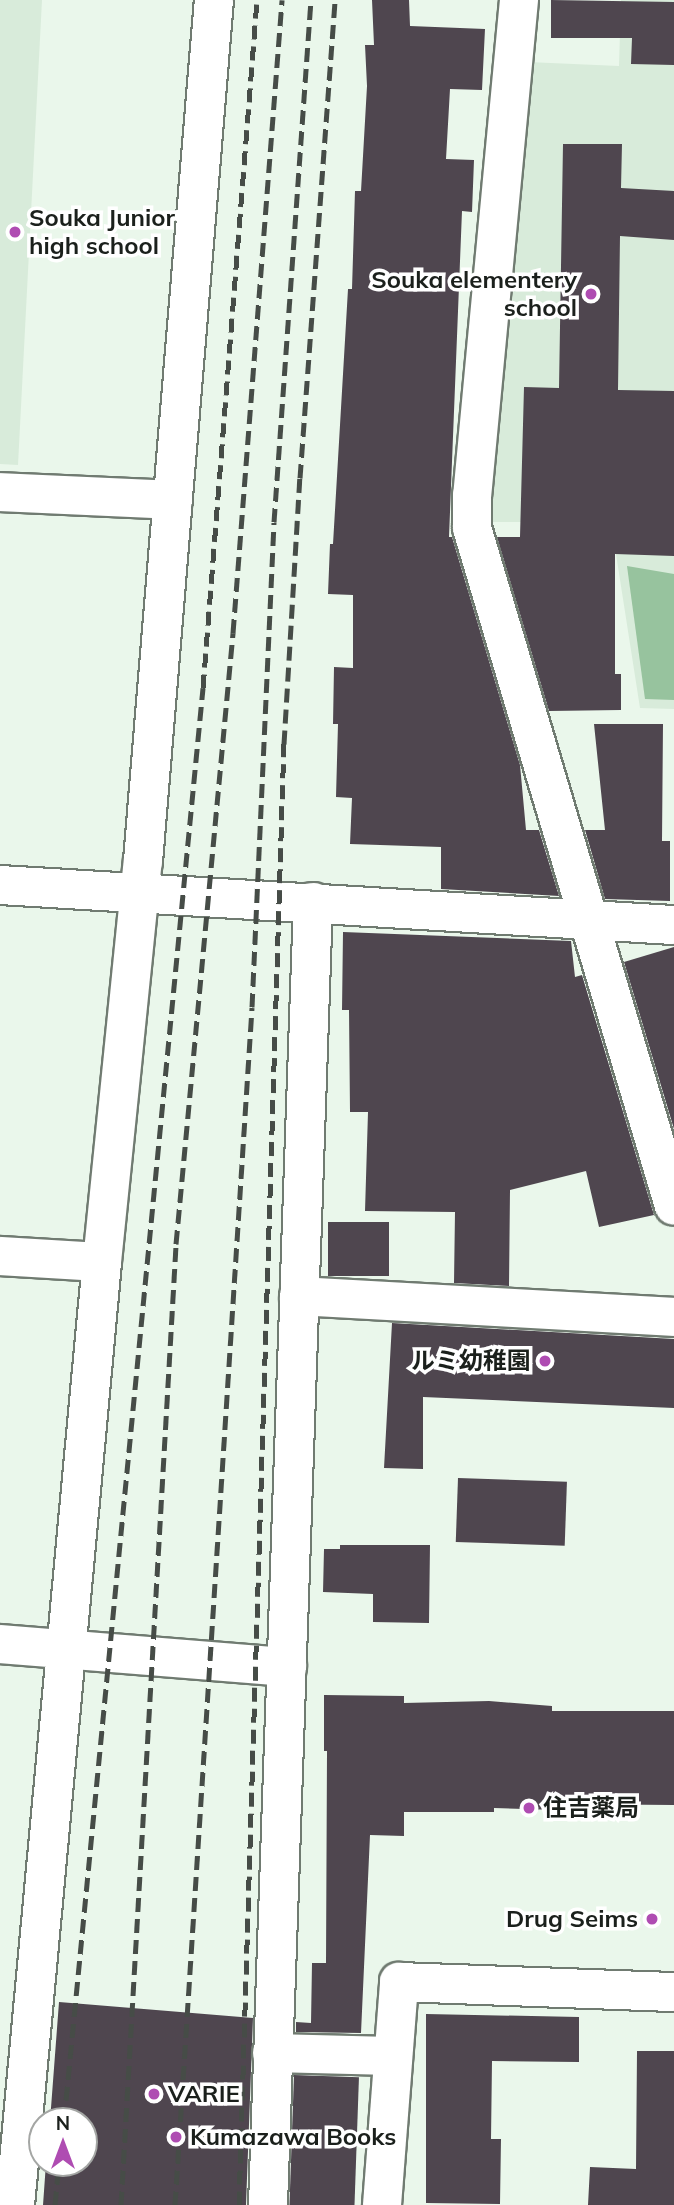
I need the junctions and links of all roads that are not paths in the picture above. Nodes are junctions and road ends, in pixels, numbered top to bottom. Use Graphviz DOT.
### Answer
graph roads {
  1 [pos="214,0"];
  2 [pos="519,0"];
  3 [pos="0,492"];
  4 [pos="173,500"];
  5 [pos="0,886"];
  6 [pos="140,893"];
  7 [pos="313,902"];
  8 [pos="590,920"];
  9 [pos="674,925"];
  10 [pos="674,1206"];
  11 [pos="0,1256"];
  12 [pos="102,1262"];
  13 [pos="299,1296"];
  14 [pos="674,1317"];
  15 [pos="0,1644"];
  16 [pos="67,1648"];
  17 [pos="287,1667"];
  18 [pos="674,1992"];
  19 [pos="15,2036"];
  20 [pos="272,2053"];
  21 [pos="392,2056"];
  22 [pos="15,2205"];
  23 [pos="268,2205"];
  24 [pos="382,2205"];
  1 -- 4 [label="street"];
  2 -- 8 [label="street"];
  3 -- 4 [label="street"];
  4 -- 6 [label="street"];
  5 -- 6 [label="street"];
  6 -- 7 [label="street"];
  6 -- 12 [label="street"];
  7 -- 8 [label="street"];
  7 -- 13 [label="street"];
  8 -- 9 [label="street"];
  8 -- 10 [label="street"];
  11 -- 12 [label="street"];
  12 -- 16 [label="street"];
  13 -- 14 [label="street"];
  13 -- 17 [label="street"];
  15 -- 16 [label="street"];
  16 -- 17 [label="street"];
  16 -- 19 [label="street"];
  17 -- 20 [label="street"];
  18 -- 21 [label="street"];
  19 -- 22 [label="street"];
  20 -- 21 [label="street"];
  20 -- 23 [label="street"];
  21 -- 24 [label="street"];
}
